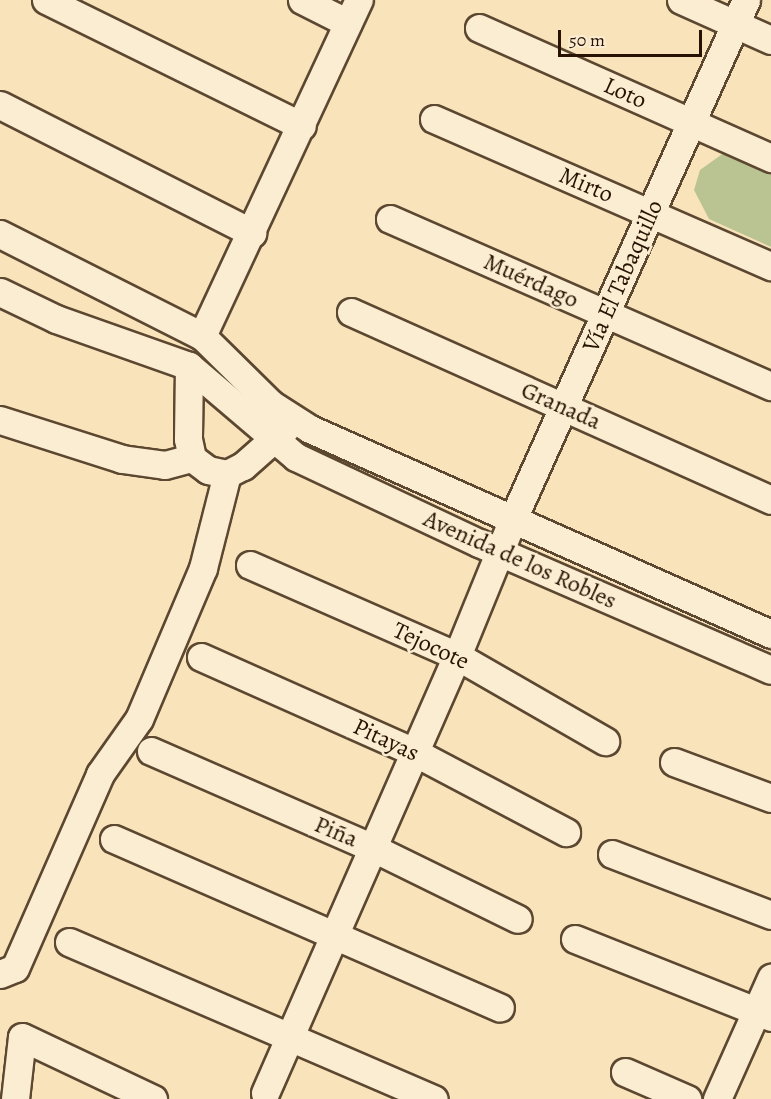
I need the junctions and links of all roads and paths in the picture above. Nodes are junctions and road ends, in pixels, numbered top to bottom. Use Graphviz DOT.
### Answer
graph roads {
  1 [pos="46,0"];
  2 [pos="302,0"];
  3 [pos="681,0"];
  4 [pos="354,12"];
  5 [pos="741,12"];
  6 [pos="479,28"];
  7 [pos="771,40"];
  8 [pos="0,105"];
  9 [pos="434,119"];
  10 [pos="692,123"];
  11 [pos="302,126"];
  12 [pos="771,158"];
  13 [pos="651,214"];
  14 [pos="390,219"];
  15 [pos="252,233"];
  16 [pos="0,234"];
  17 [pos="771,266"];
  18 [pos="0,292"];
  19 [pos="351,312"];
  20 [pos="604,313"];
  21 [pos="202,336"];
  22 [pos="189,366"];
  23 [pos="771,386"];
  24 [pos="565,408"];
  25 [pos="0,420"];
  26 [pos="293,420"];
  27 [pos="274,442"];
  28 [pos="192,458"];
  29 [pos="228,474"];
  30 [pos="771,500"];
  31 [pos="512,521"];
  32 [pos="500,552"];
  33 [pos="250,565"];
  34 [pos="771,634"];
  35 [pos="457,656"];
  36 [pos="201,657"];
  37 [pos="771,670"];
  38 [pos="605,741"];
  39 [pos="151,751"];
  40 [pos="414,752"];
  41 [pos="674,762"];
  42 [pos="771,798"];
  43 [pos="566,832"];
  44 [pos="114,839"];
  45 [pos="373,848"];
  46 [pos="612,854"];
  47 [pos="771,915"];
  48 [pos="518,918"];
  49 [pos="332,936"];
  50 [pos="575,939"];
  51 [pos="69,942"];
  52 [pos="0,974"];
  53 [pos="771,978"];
  54 [pos="500,1008"];
  55 [pos="764,1014"];
  56 [pos="290,1036"];
  57 [pos="625,1072"];
  58 [pos="265,1093"];
  59 [pos="15,1099"];
  60 [pos="153,1099"];
  61 [pos="434,1099"];
  62 [pos="687,1099"];
  63 [pos="717,1099"];
  1 -- 11 [label="street"];
  2 -- 4 [label="street"];
  3 -- 5 [label="street"];
  4 -- 11 [label="street"];
  5 -- 7 [label="street"];
  5 -- 10 [label="street, Vía El Tabaquillo"];
  6 -- 10 [label="street, Loto"];
  8 -- 15 [label="street"];
  9 -- 13 [label="street, Mirto"];
  10 -- 12 [label="street, Loto"];
  10 -- 13 [label="street, Vía El Tabaquillo"];
  11 -- 15 [label="street"];
  13 -- 17 [label="street, Mirto"];
  13 -- 20 [label="street, Vía El Tabaquillo"];
  14 -- 20 [label="street, Muérdago"];
  15 -- 21 [label="street"];
  16 -- 21 [label="street, Avenida de los Robles"];
  18 -- 22 [label="street"];
  19 -- 24 [label="street, Granada"];
  20 -- 23 [label="street, Muérdago"];
  20 -- 24 [label="street, Vía El Tabaquillo"];
  21 -- 26 [label="street, Avenida de los Robles"];
  22 -- 27 [label="street, Avenida de los Robles"];
  22 -- 28 [label="street"];
  24 -- 30 [label="street, Granada"];
  24 -- 31 [label="street, Vía El Tabaquillo"];
  25 -- 28 [label="street"];
  26 -- 27 [label="street"];
  26 -- 31 [label="street, Avenida de los Robles"];
  27 -- 29 [label="street"];
  27 -- 32 [label="street, Avenida de los Robles"];
  28 -- 29 [label="street"];
  29 -- 52 [label="street"];
  31 -- 32 [label="street, Vía El Tabaquillo"];
  31 -- 34 [label="street, Avenida de los Robles"];
  32 -- 35 [label="street, Vía El Tabaquillo"];
  32 -- 37 [label="street, Avenida de los Robles"];
  33 -- 35 [label="street, Tejocote"];
  35 -- 38 [label="street, Tejocote"];
  35 -- 40 [label="street, Vía El Tabaquillo"];
  36 -- 40 [label="street, Pitayas"];
  39 -- 45 [label="street, Piña"];
  40 -- 43 [label="street, Pitayas"];
  40 -- 45 [label="street, Vía El Tabaquillo"];
  41 -- 42 [label="street"];
  44 -- 49 [label="street"];
  45 -- 48 [label="street, Piña"];
  45 -- 49 [label="street, Vía El Tabaquillo"];
  46 -- 47 [label="street"];
  49 -- 54 [label="street"];
  49 -- 56 [label="street, Vía El Tabaquillo"];
  50 -- 55 [label="street"];
  51 -- 56 [label="street"];
  53 -- 55 [label="street"];
  55 -- 63 [label="street"];
  56 -- 58 [label="street, Vía El Tabaquillo"];
  56 -- 61 [label="street"];
  57 -- 62 [label="street"];
  59 -- 60 [label="street"];
}
